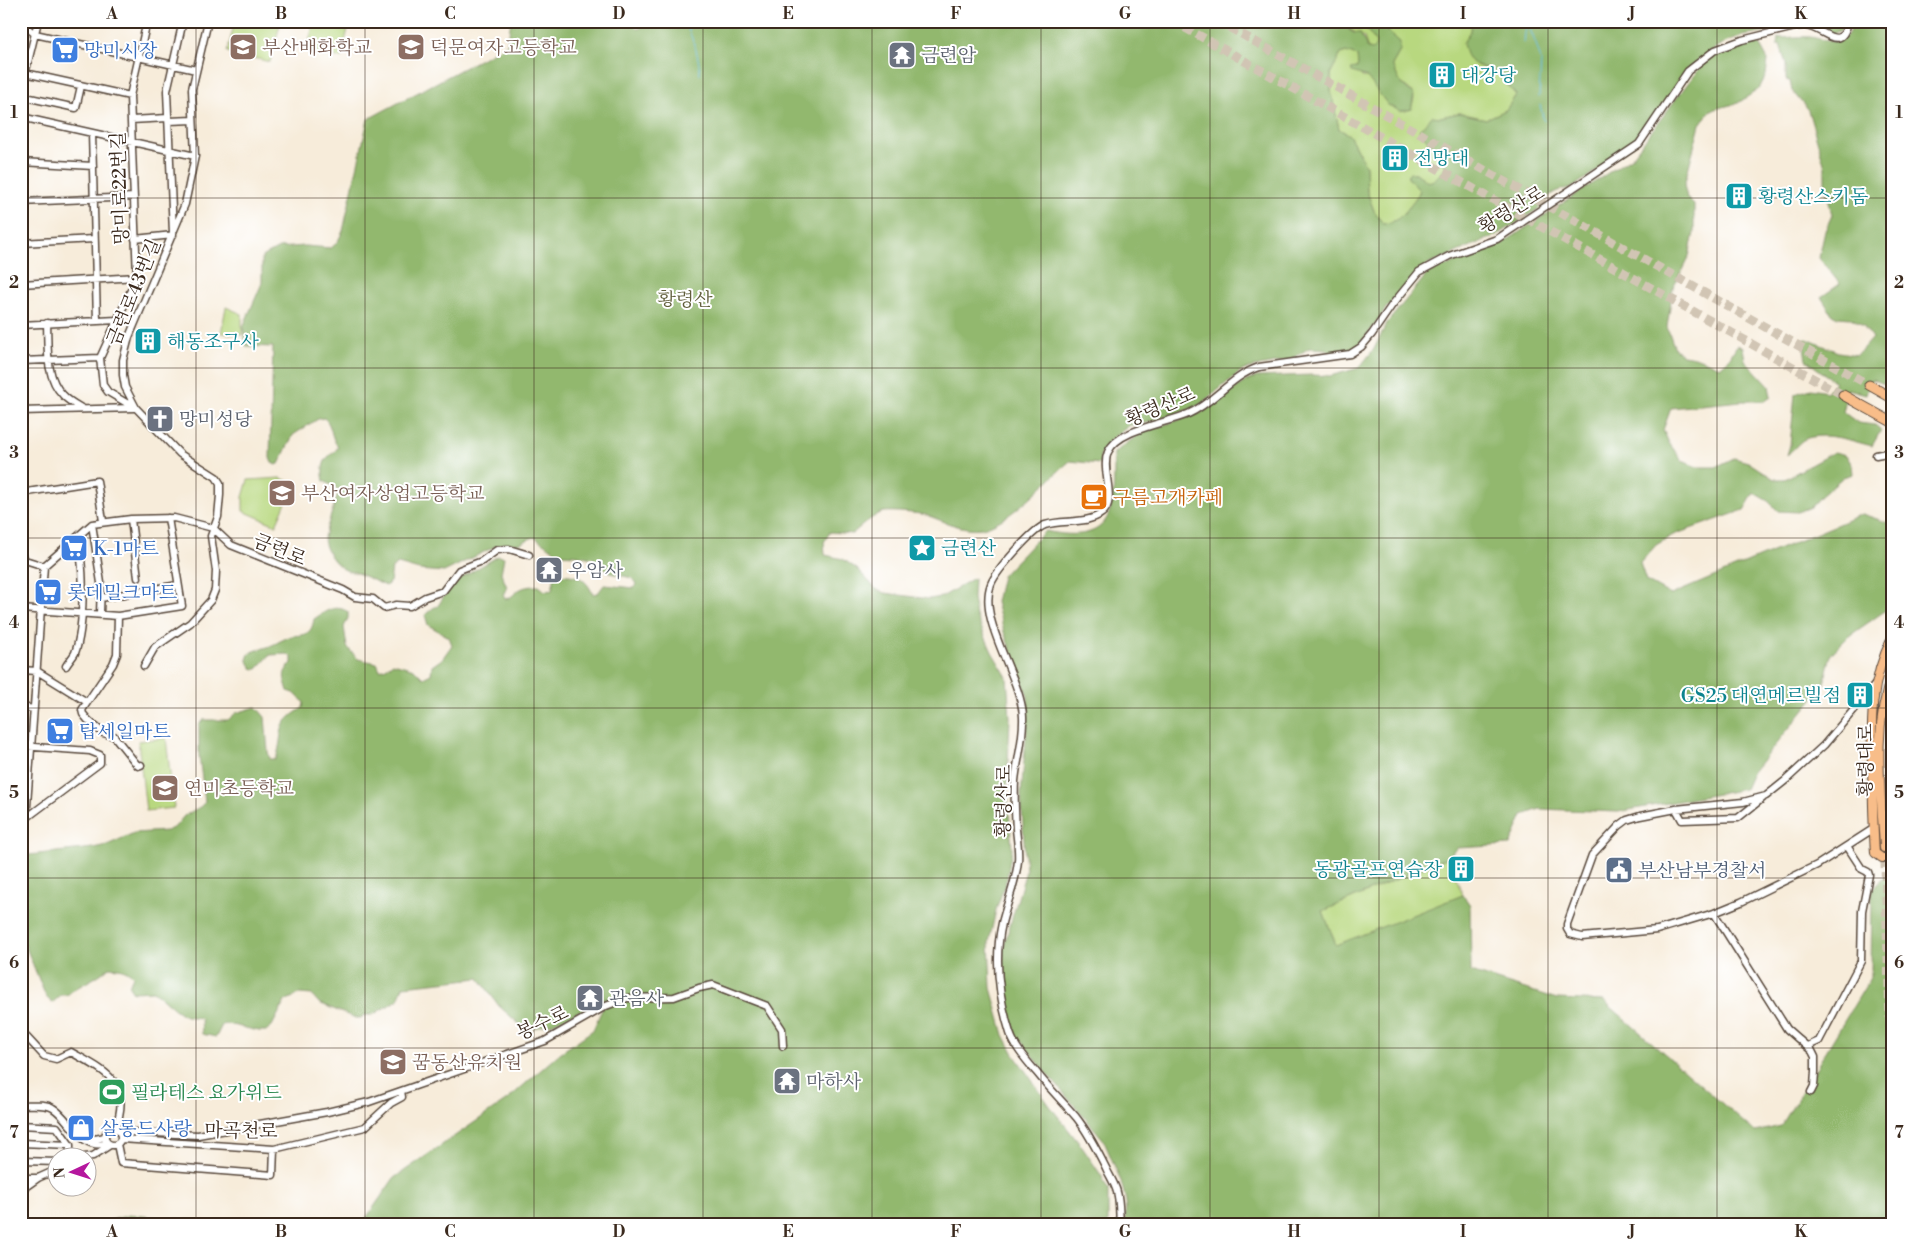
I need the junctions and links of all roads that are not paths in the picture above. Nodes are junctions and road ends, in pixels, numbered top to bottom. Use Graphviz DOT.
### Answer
graph roads {
  1 [pos="38,21"];
  2 [pos="147,21"];
  3 [pos="183,21"];
  4 [pos="208,21"];
  5 [pos="1848,21"];
  6 [pos="21,23"];
  7 [pos="35,34"];
  8 [pos="139,57"];
  9 [pos="173,65"];
  10 [pos="196,70"];
  11 [pos="25,73"];
  12 [pos="81,86"];
  13 [pos="21,91"];
  14 [pos="21,96"];
  15 [pos="130,96"];
  16 [pos="21,117"];
  17 [pos="131,120"];
  18 [pos="168,120"];
  19 [pos="192,120"];
  20 [pos="92,133"];
  21 [pos="132,142"];
  22 [pos="170,151"];
  23 [pos="195,156"];
  24 [pos="21,162"];
  25 [pos="92,166"];
  26 [pos="134,197"];
  27 [pos="93,199"];
  28 [pos="21,202"];
  29 [pos="173,236"];
  30 [pos="94,239"];
  31 [pos="135,239"];
  32 [pos="21,243"];
  33 [pos="137,277"];
  34 [pos="95,279"];
  35 [pos="21,284"];
  36 [pos="118,320"];
  37 [pos="97,321"];
  38 [pos="47,323"];
  39 [pos="21,325"];
  40 [pos="100,358"];
  41 [pos="48,360"];
  42 [pos="21,362"];
  43 [pos="1869,385"];
  44 [pos="1844,395"];
  45 [pos="1892,398"];
  46 [pos="136,408"];
  47 [pos="84,409"];
  48 [pos="21,410"];
  49 [pos="1892,422"];
  50 [pos="1892,452"];
  51 [pos="1876,455"];
  52 [pos="21,493"];
  53 [pos="168,518"];
  54 [pos="131,519"];
  55 [pos="103,521"];
  56 [pos="92,524"];
  57 [pos="213,528"];
  58 [pos="76,539"];
  59 [pos="21,555"];
  60 [pos="529,555"];
  61 [pos="44,566"];
  62 [pos="138,578"];
  63 [pos="178,585"];
  64 [pos="101,598"];
  65 [pos="21,609"];
  66 [pos="41,610"];
  67 [pos="80,613"];
  68 [pos="100,614"];
  69 [pos="118,616"];
  70 [pos="1892,638"];
  71 [pos="66,666"];
  72 [pos="144,666"];
  73 [pos="21,670"];
  74 [pos="37,671"];
  75 [pos="1892,674"];
  76 [pos="1875,685"];
  77 [pos="87,702"];
  78 [pos="21,707"];
  79 [pos="34,709"];
  80 [pos="1892,742"];
  81 [pos="21,746"];
  82 [pos="32,747"];
  83 [pos="141,764"];
  84 [pos="1892,792"];
  85 [pos="1766,796"];
  86 [pos="1676,809"];
  87 [pos="24,820"];
  88 [pos="1873,829"];
  89 [pos="1847,846"];
  90 [pos="1884,848"];
  91 [pos="1892,858"];
  92 [pos="1714,913"];
  93 [pos="21,1030"];
  94 [pos="783,1046"];
  95 [pos="1808,1046"];
  96 [pos="401,1091"];
  97 [pos="1811,1092"];
  98 [pos="21,1105"];
  99 [pos="64,1120"];
  100 [pos="21,1125"];
  101 [pos="57,1127"];
  102 [pos="116,1129"];
  103 [pos="120,1139"];
  104 [pos="107,1142"];
  105 [pos="21,1143"];
  106 [pos="70,1145"];
  107 [pos="274,1149"];
  108 [pos="98,1151"];
  109 [pos="21,1161"];
  110 [pos="48,1162"];
  111 [pos="48,1174"];
  112 [pos="21,1178"];
  113 [pos="38,1178"];
  114 [pos="21,1190"];
  115 [pos="1120,1224"];
  1 -- 7 [label="street"];
  2 -- 8 [label="street, 망미로22번길"];
  3 -- 9 [label="street"];
  4 -- 10 [label="street, 금련로43번길"];
  5 -- 115 [label="street, 황령산로"];
  6 -- 7 [label="street"];
  7 -- 8 [label="street"];
  7 -- 11 [label="street"];
  8 -- 9 [label="street"];
  8 -- 15 [label="street, 망미로22번길"];
  9 -- 10 [label="street"];
  9 -- 18 [label="street"];
  10 -- 19 [label="street, 금련로43번길"];
  11 -- 12 [label="street"];
  11 -- 13 [label="street"];
  12 -- 14 [label="street"];
  12 -- 15 [label="street"];
  15 -- 17 [label="street, 망미로22번길"];
  16 -- 20 [label="street"];
  17 -- 18 [label="street, 망미로22번길"];
  17 -- 21 [label="street, 망미로22번길"];
  18 -- 19 [label="street, 망미로22번길"];
  18 -- 22 [label="street"];
  19 -- 23 [label="street, 금련로43번길"];
  20 -- 21 [label="street"];
  20 -- 25 [label="street"];
  21 -- 22 [label="street"];
  21 -- 26 [label="street, 망미로22번길"];
  22 -- 23 [label="street"];
  22 -- 29 [label="street"];
  23 -- 29 [label="street, 금련로43번길"];
  24 -- 25 [label="street"];
  25 -- 27 [label="street"];
  26 -- 27 [label="street"];
  26 -- 31 [label="street, 망미로22번길"];
  27 -- 28 [label="street"];
  27 -- 30 [label="street"];
  29 -- 31 [label="street"];
  29 -- 46 [label="street, 금련로43번길"];
  30 -- 32 [label="street"];
  30 -- 34 [label="street"];
  31 -- 33 [label="street, 망미로22번길"];
  33 -- 34 [label="street"];
  33 -- 36 [label="street, 망미로22번길"];
  34 -- 35 [label="street"];
  34 -- 37 [label="street"];
  36 -- 37 [label="street"];
  36 -- 40 [label="street, 망미로22번길"];
  37 -- 38 [label="street"];
  38 -- 39 [label="street"];
  38 -- 41 [label="street"];
  40 -- 41 [label="street"];
  40 -- 46 [label="street"];
  41 -- 42 [label="street"];
  41 -- 47 [label="street"];
  43 -- 45 [label="highway"];
  44 -- 49 [label="highway"];
  46 -- 47 [label="street"];
  46 -- 57 [label="street, 금련로43번길"];
  47 -- 48 [label="street"];
  50 -- 51 [label="street"];
  52 -- 55 [label="street"];
  53 -- 54 [label="street, 금련로"];
  53 -- 57 [label="street, 금련로"];
  53 -- 63 [label="street"];
  54 -- 55 [label="street, 금련로"];
  54 -- 62 [label="street"];
  55 -- 56 [label="street, 금련로"];
  56 -- 58 [label="street, 금련로"];
  56 -- 64 [label="street"];
  57 -- 60 [label="street, 금련로"];
  57 -- 72 [label="street, 금련로43번길"];
  58 -- 61 [label="street, 금련로"];
  58 -- 67 [label="street"];
  59 -- 61 [label="street"];
  61 -- 66 [label="street"];
  63 -- 64 [label="street"];
  63 -- 69 [label="street"];
  64 -- 68 [label="street"];
  65 -- 66 [label="street"];
  66 -- 67 [label="street"];
  66 -- 74 [label="street"];
  67 -- 68 [label="street"];
  67 -- 71 [label="street"];
  68 -- 69 [label="street"];
  69 -- 77 [label="street"];
  70 -- 76 [label="main road"];
  73 -- 74 [label="street"];
  74 -- 77 [label="street"];
  74 -- 79 [label="street"];
  75 -- 90 [label="main road, 황령대로"];
  76 -- 85 [label="street"];
  76 -- 88 [label="main road"];
  77 -- 83 [label="street"];
  78 -- 79 [label="street"];
  79 -- 82 [label="street"];
  80 -- 84 [label="main road, 황령대로"];
  81 -- 82 [label="street"];
  82 -- 87 [label="street"];
  82 -- 87 [label="street"];
  85 -- 86 [label="street"];
  85 -- 86 [label="street"];
  86 -- 92 [label="street"];
  88 -- 89 [label="street"];
  88 -- 91 [label="main road"];
  89 -- 92 [label="street"];
  89 -- 95 [label="street"];
  92 -- 95 [label="street"];
  93 -- 102 [label="street"];
  94 -- 96 [label="street, 봉수로"];
  95 -- 97 [label="street"];
  96 -- 103 [label="street, 봉수로"];
  96 -- 107 [label="street, 마곡천로"];
  98 -- 99 [label="street, 마곡천로"];
  99 -- 101 [label="street"];
  99 -- 104 [label="street, 마곡천로"];
  100 -- 101 [label="street"];
  101 -- 106 [label="street"];
  102 -- 103 [label="street"];
  102 -- 104 [label="street"];
  103 -- 104 [label="street, 마곡천로"];
  103 -- 107 [label="street, 마곡천로"];
  103 -- 107 [label="street"];
  104 -- 108 [label="street"];
  105 -- 106 [label="street"];
  109 -- 110 [label="street"];
  111 -- 113 [label="street"];
  112 -- 113 [label="street"];
  113 -- 114 [label="street"];
}
